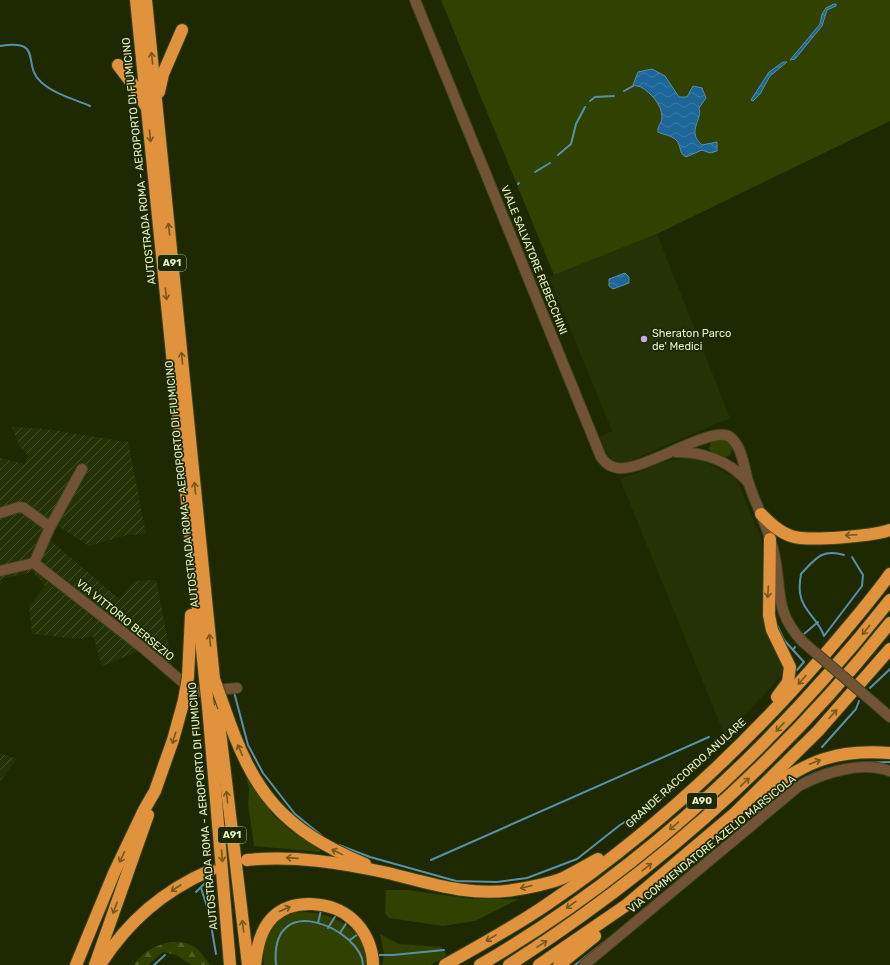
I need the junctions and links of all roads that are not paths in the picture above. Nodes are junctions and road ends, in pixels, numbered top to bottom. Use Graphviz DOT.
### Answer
graph roads {
  1 [pos="136,0"];
  2 [pos="146,0"];
  3 [pos="415,0"];
  4 [pos="182,30"];
  5 [pos="118,65"];
  6 [pos="153,114"];
  7 [pos="711,436"];
  8 [pos="737,446"];
  9 [pos="672,452"];
  10 [pos="708,457"];
  11 [pos="725,463"];
  12 [pos="82,469"];
  13 [pos="748,483"];
  14 [pos="0,513"];
  15 [pos="761,514"];
  16 [pos="50,527"];
  17 [pos="890,530"];
  18 [pos="190,532"];
  19 [pos="770,539"];
  20 [pos="34,563"];
  21 [pos="0,571"];
  22 [pos="890,574"];
  23 [pos="890,600"];
  24 [pos="890,623"];
  25 [pos="890,649"];
  26 [pos="210,679"];
  27 [pos="237,688"];
  28 [pos="216,706"];
  29 [pos="890,717"];
  30 [pos="890,753"];
  31 [pos="724,760"];
  32 [pos="890,771"];
  33 [pos="155,791"];
  34 [pos="735,813"];
  35 [pos="659,818"];
  36 [pos="246,860"];
  37 [pos="211,870"];
  38 [pos="386,873"];
  39 [pos="651,884"];
  40 [pos="76,965"];
  41 [pos="95,965"];
  42 [pos="100,965"];
  43 [pos="230,965"];
  44 [pos="248,965"];
  45 [pos="255,965"];
  46 [pos="373,965"];
  47 [pos="445,965"];
  48 [pos="480,965"];
  49 [pos="509,965"];
  50 [pos="539,965"];
  51 [pos="559,965"];
  52 [pos="584,965"];
  1 -- 6 [label="highway, AUTOSTRADA ROMA - AEROPORTO DI FIUMICINO / A91"];
  6 -- 2 [label="highway, AUTOSTRADA ROMA - AEROPORTO DI FIUMICINO / A91, one-way"];
  3 -- 9 [label="street, VIALE SALVATORE REBECCHINI"];
  4 -- 6 [label="highway"];
  5 -- 6 [label="highway"];
  6 -- 18 [label="highway, AUTOSTRADA ROMA - AEROPORTO DI FIUMICINO / A91, one-way"];
  26 -- 6 [label="highway, AUTOSTRADA ROMA - AEROPORTO DI FIUMICINO / A91, one-way"];
  7 -- 8 [label="street, VIALE SALVATORE REBECCHINI"];
  7 -- 9 [label="street, VIALE SALVATORE REBECCHINI"];
  7 -- 10 [label="street"];
  8 -- 11 [label="street"];
  8 -- 13 [label="street, VIALE SALVATORE REBECCHINI"];
  9 -- 10 [label="street, VIALE SALVATORE REBECCHINI"];
  10 -- 11 [label="street, VIALE SALVATORE REBECCHINI"];
  11 -- 13 [label="street, VIALE SALVATORE REBECCHINI"];
  12 -- 16 [label="street"];
  13 -- 15 [label="street, VIALE SALVATORE REBECCHINI"];
  14 -- 16 [label="street"];
  17 -- 15 [label="highway, one-way"];
  15 -- 19 [label="street, VIALE SALVATORE REBECCHINI"];
  16 -- 20 [label="street"];
  18 -- 26 [label="highway, AUTOSTRADA ROMA - AEROPORTO DI FIUMICINO / A91"];
  18 -- 33 [label="highway, one-way, bridge"];
  19 -- 29 [label="street, VIALE SALVATORE REBECCHINI, bridge"];
  19 -- 31 [label="highway, one-way"];
  20 -- 21 [label="street"];
  20 -- 27 [label="street, VIA VITTORIO BERSEZIO"];
  22 -- 31 [label="highway, GRANDE RACCORDO ANULARE, one-way"];
  23 -- 48 [label="highway, A90, one-way"];
  49 -- 24 [label="highway, A90, one-way"];
  34 -- 25 [label="highway, one-way"];
  26 -- 28 [label="highway, AUTOSTRADA ROMA - AEROPORTO DI FIUMICINO / A91, bridge"];
  26 -- 28 [label="highway, bridge"];
  38 -- 28 [label="highway, one-way"];
  28 -- 43 [label="highway, AUTOSTRADA ROMA - AEROPORTO DI FIUMICINO / A91, one-way"];
  44 -- 28 [label="highway, AUTOSTRADA ROMA - AEROPORTO DI FIUMICINO / A91, one-way"];
  34 -- 30 [label="highway, one-way"];
  31 -- 35 [label="highway, GRANDE RACCORDO ANULARE"];
  32 -- 52 [label="street, VIA COMMENDATORE AZELIO MARSICOLA"];
  33 -- 40 [label="highway, one-way"];
  33 -- 41 [label="highway, one-way"];
  34 -- 39 [label="highway"];
  35 -- 38 [label="highway, one-way"];
  35 -- 47 [label="highway, GRANDE RACCORDO ANULARE, one-way"];
  38 -- 36 [label="highway, one-way"];
  37 -- 42 [label="highway, one-way"];
  39 -- 50 [label="highway"];
  39 -- 51 [label="highway"];
  45 -- 46 [label="highway, one-way"];
}
